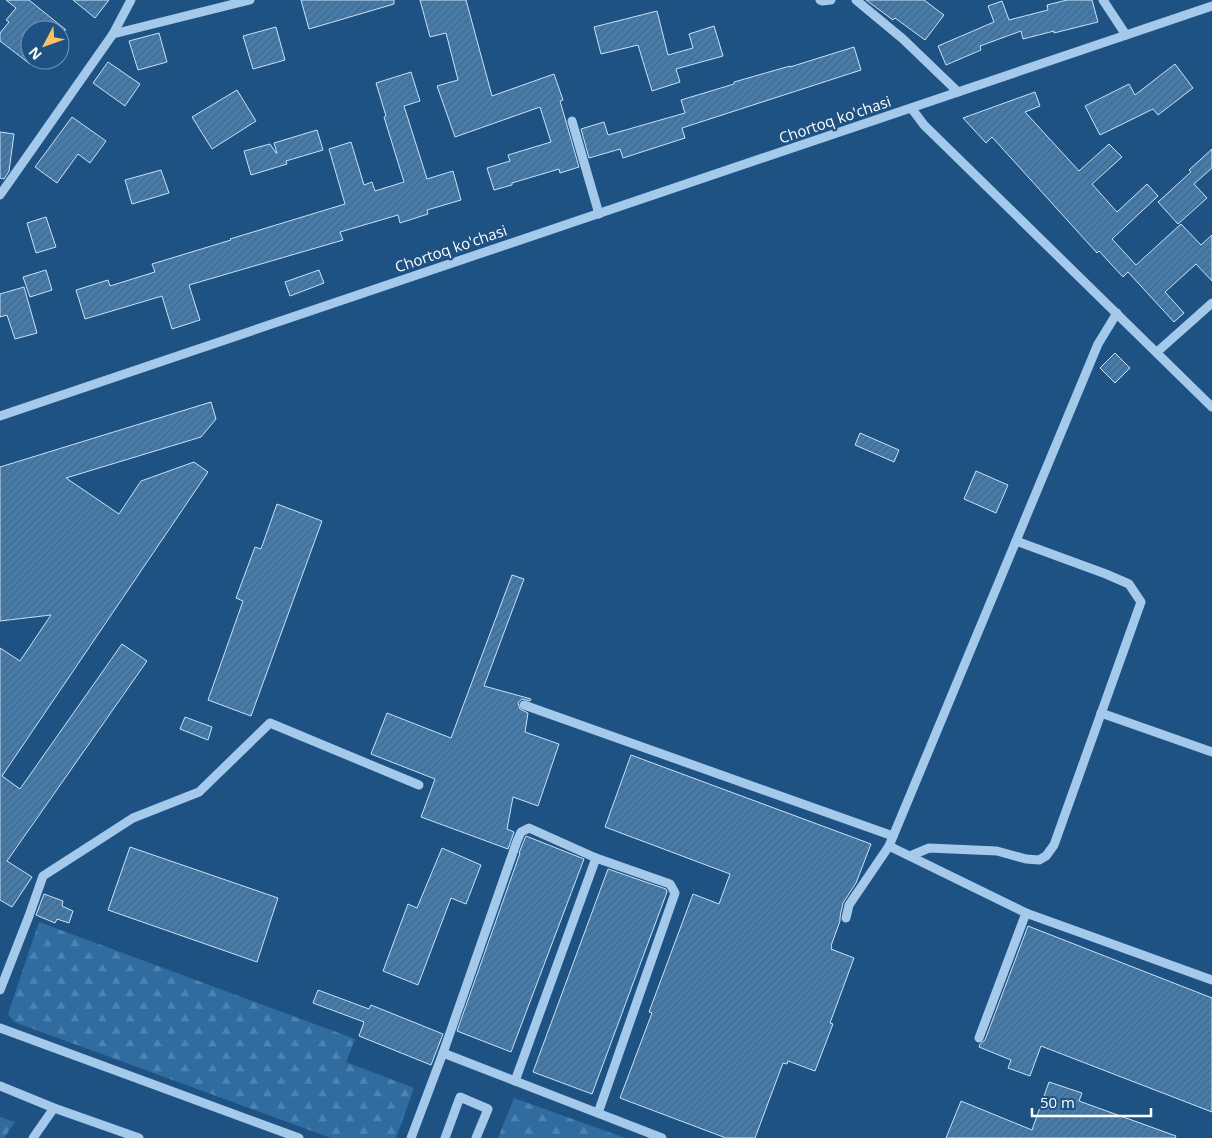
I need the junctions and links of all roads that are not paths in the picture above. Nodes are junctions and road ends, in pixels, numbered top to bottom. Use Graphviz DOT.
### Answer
graph roads {
  1 [pos="131,0"];
  2 [pos="250,0"];
  3 [pos="820,0"];
  4 [pos="830,0"];
  5 [pos="856,0"];
  6 [pos="1102,0"];
  7 [pos="1212,6"];
  8 [pos="113,34"];
  9 [pos="1126,35"];
  10 [pos="958,92"];
  11 [pos="912,109"];
  12 [pos="572,121"];
  13 [pos="0,195"];
  14 [pos="599,214"];
  15 [pos="1212,303"];
  16 [pos="1117,314"];
  17 [pos="1156,352"];
  18 [pos="1212,407"];
  19 [pos="0,416"];
  20 [pos="1016,541"];
  21 [pos="524,705"];
  22 [pos="1101,713"];
  23 [pos="1212,752"];
  24 [pos="419,785"];
  25 [pos="893,836"];
  26 [pos="888,846"];
  27 [pos="910,856"];
  28 [pos="596,858"];
  29 [pos="1026,913"];
  30 [pos="846,918"];
  31 [pos="1212,980"];
  32 [pos="0,990"];
  33 [pos="0,1028"];
  34 [pos="980,1038"];
  35 [pos="443,1053"];
  36 [pos="515,1081"];
  37 [pos="0,1086"];
  38 [pos="54,1108"];
  39 [pos="598,1114"];
  40 [pos="33,1138"];
  41 [pos="139,1138"];
  42 [pos="299,1138"];
  43 [pos="411,1138"];
  44 [pos="445,1138"];
  45 [pos="476,1138"];
  46 [pos="662,1138"];
  1 -- 8 [label="street"];
  2 -- 8 [label="street"];
  3 -- 4 [label="street"];
  5 -- 10 [label="street"];
  6 -- 9 [label="street"];
  7 -- 9 [label="street, Chortoq ko'chasi"];
  8 -- 13 [label="street"];
  9 -- 10 [label="street, Chortoq ko'chasi"];
  10 -- 11 [label="street, Chortoq ko'chasi"];
  11 -- 14 [label="street, Chortoq ko'chasi"];
  11 -- 16 [label="street, Chortoq ko'chasi"];
  12 -- 14 [label="street"];
  14 -- 19 [label="street, Chortoq ko'chasi"];
  15 -- 17 [label="street"];
  16 -- 17 [label="street, Chortoq ko'chasi"];
  16 -- 20 [label="street"];
  17 -- 18 [label="street, Chortoq ko'chasi"];
  20 -- 22 [label="street"];
  20 -- 25 [label="street"];
  21 -- 25 [label="street"];
  22 -- 23 [label="street"];
  22 -- 27 [label="street"];
  24 -- 32 [label="street"];
  25 -- 26 [label="street"];
  26 -- 27 [label="street"];
  26 -- 30 [label="street"];
  27 -- 29 [label="street"];
  28 -- 35 [label="street"];
  28 -- 36 [label="street"];
  28 -- 39 [label="street"];
  29 -- 31 [label="street"];
  29 -- 34 [label="street"];
  33 -- 42 [label="street"];
  35 -- 36 [label="street"];
  35 -- 43 [label="street"];
  36 -- 39 [label="street"];
  37 -- 38 [label="street"];
  38 -- 40 [label="street"];
  38 -- 41 [label="street"];
  39 -- 46 [label="street"];
  44 -- 45 [label="street"];
}
